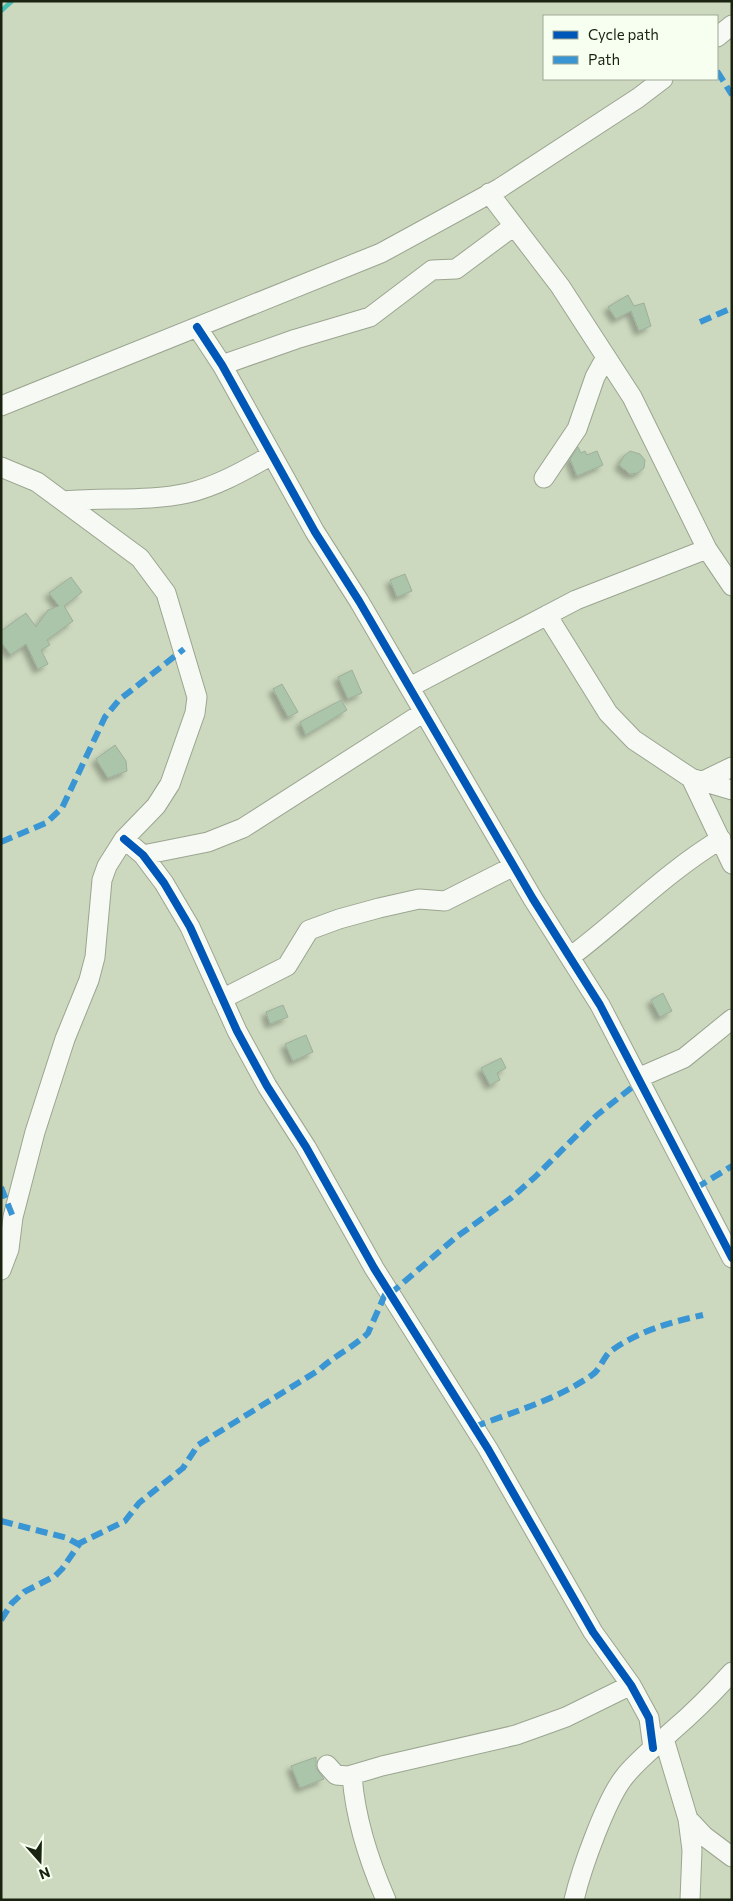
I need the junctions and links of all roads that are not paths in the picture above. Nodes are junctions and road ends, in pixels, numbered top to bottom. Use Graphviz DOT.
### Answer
graph roads {
  1 [pos="732,25"];
  2 [pos="718,36"];
  3 [pos="662,80"];
  4 [pos="489,193"];
  5 [pos="514,226"];
  6 [pos="197,327"];
  7 [pos="606,358"];
  8 [pos="222,366"];
  9 [pos="1,406"];
  10 [pos="272,455"];
  11 [pos="1,467"];
  12 [pos="544,478"];
  13 [pos="65,501"];
  14 [pos="707,549"];
  15 [pos="732,586"];
  16 [pos="547,615"];
  17 [pos="410,687"];
  18 [pos="424,712"];
  19 [pos="732,767"];
  20 [pos="697,780"];
  21 [pos="732,790"];
  22 [pos="124,839"];
  23 [pos="721,839"];
  24 [pos="143,855"];
  25 [pos="732,864"];
  26 [pos="514,866"];
  27 [pos="570,957"];
  28 [pos="222,999"];
  29 [pos="732,1019"];
  30 [pos="638,1078"];
  31 [pos="732,1258"];
  32 [pos="1,1270"];
  33 [pos="732,1672"];
  34 [pos="631,1686"];
  35 [pos="658,1743"];
  36 [pos="327,1765"];
  37 [pos="352,1775"];
  38 [pos="688,1819"];
  39 [pos="732,1857"];
  40 [pos="386,1900"];
  41 [pos="574,1900"];
  42 [pos="690,1900"];
  1 -- 2 [label="street"];
  3 -- 4 [label="street"];
  4 -- 5 [label="street"];
  4 -- 6 [label="street"];
  5 -- 7 [label="street"];
  5 -- 8 [label="street"];
  6 -- 8 [label="street"];
  6 -- 9 [label="street"];
  7 -- 12 [label="street"];
  7 -- 14 [label="street"];
  8 -- 10 [label="street"];
  10 -- 13 [label="street"];
  10 -- 17 [label="street"];
  11 -- 13 [label="street"];
  13 -- 22 [label="street"];
  14 -- 15 [label="street"];
  14 -- 16 [label="street"];
  16 -- 17 [label="street"];
  16 -- 20 [label="street"];
  17 -- 18 [label="street"];
  18 -- 24 [label="street"];
  18 -- 26 [label="street"];
  19 -- 20 [label="street"];
  20 -- 21 [label="street"];
  20 -- 23 [label="street"];
  22 -- 24 [label="street"];
  22 -- 32 [label="street"];
  23 -- 25 [label="street"];
  23 -- 27 [label="street"];
  24 -- 28 [label="street"];
  26 -- 27 [label="street"];
  26 -- 28 [label="street"];
  27 -- 30 [label="street"];
  28 -- 34 [label="street"];
  29 -- 30 [label="street"];
  30 -- 31 [label="street"];
  33 -- 35 [label="street"];
  34 -- 35 [label="street"];
  34 -- 37 [label="street"];
  35 -- 38 [label="street"];
  35 -- 41 [label="street"];
  36 -- 37 [label="street"];
  37 -- 40 [label="street"];
  38 -- 39 [label="street"];
  38 -- 42 [label="street"];
}
